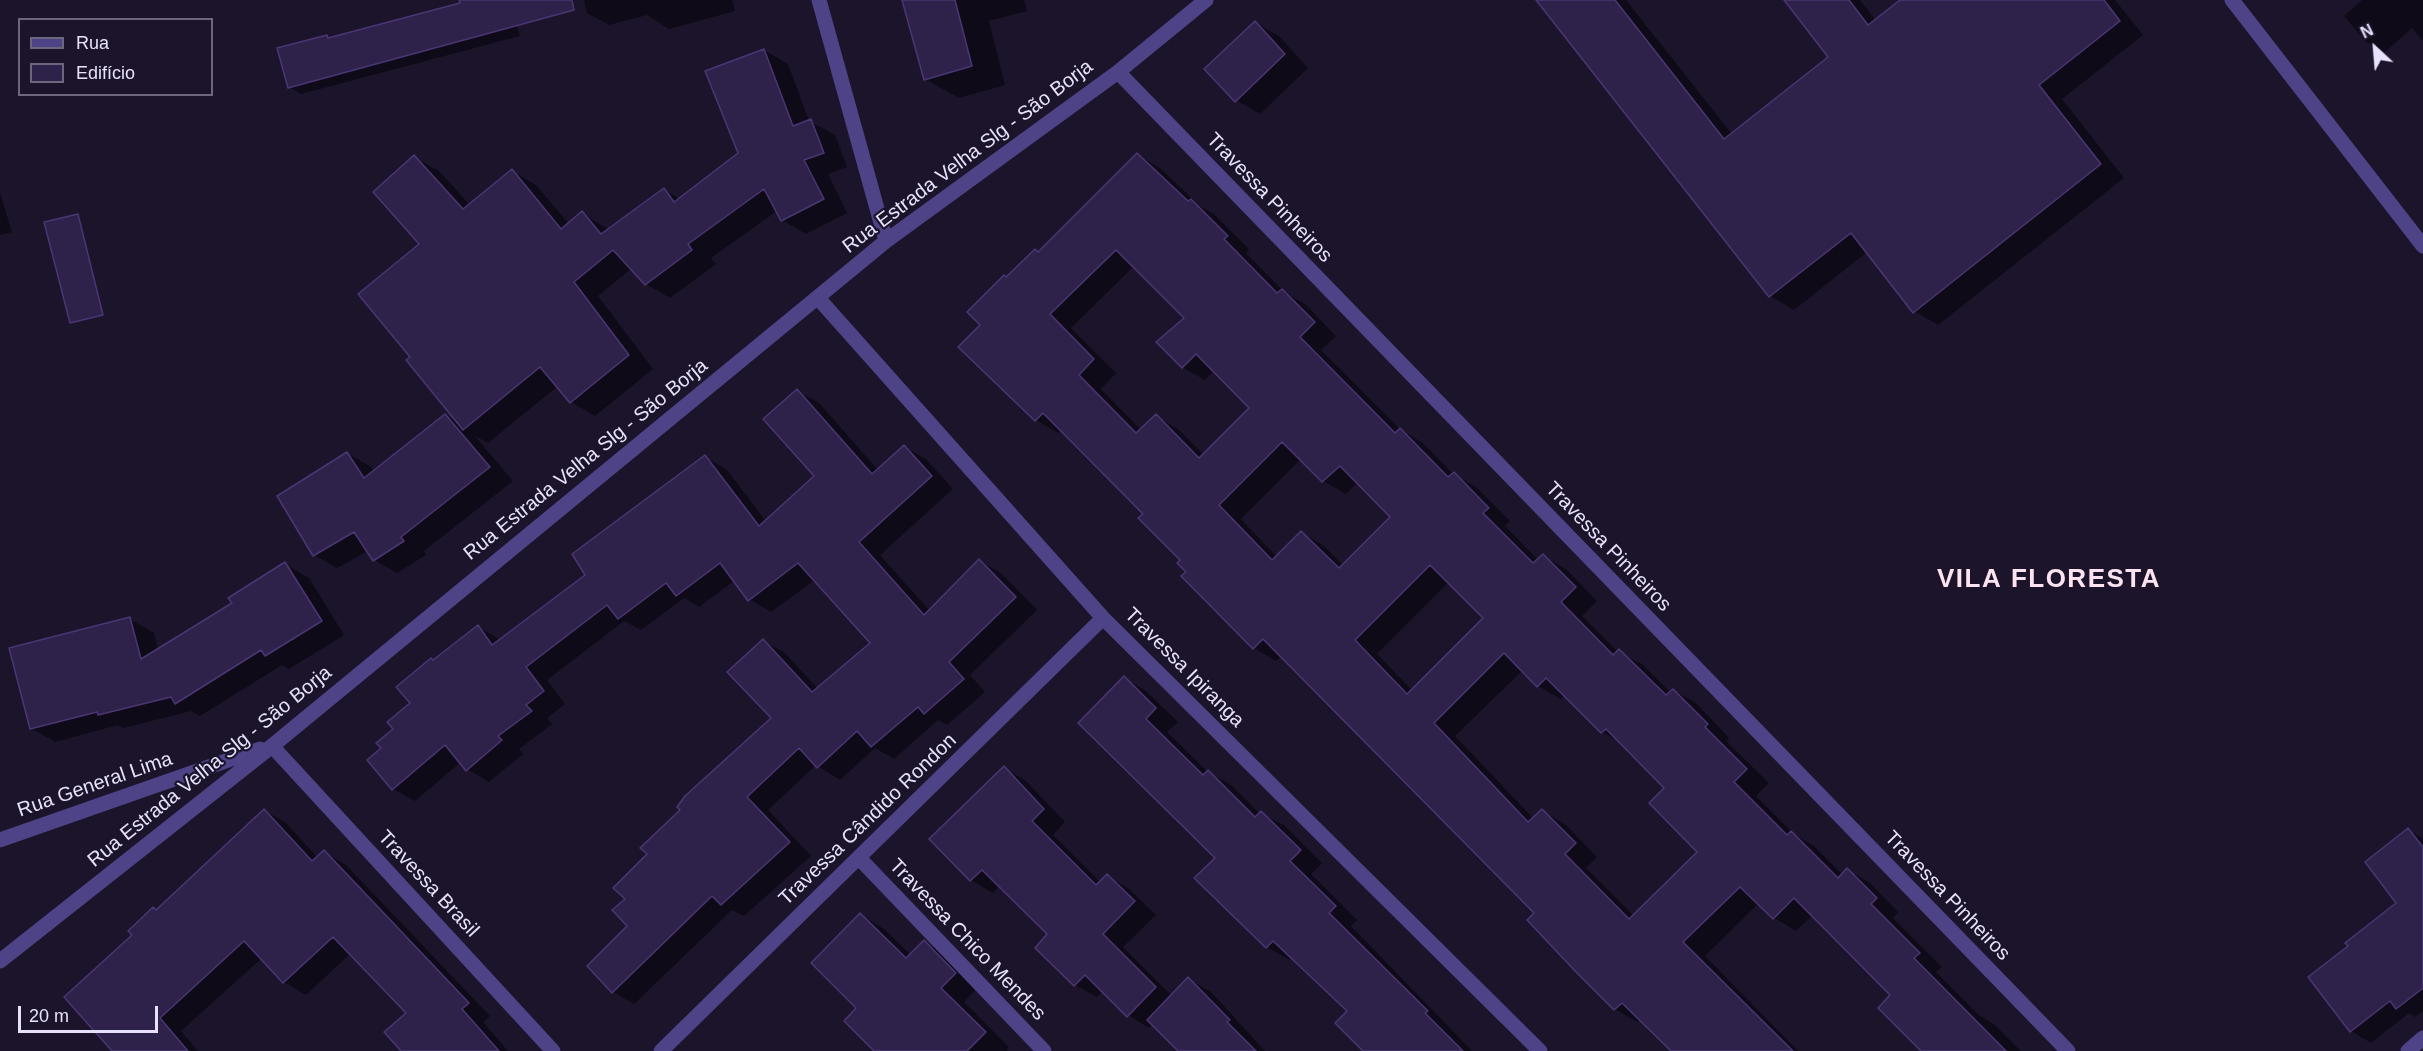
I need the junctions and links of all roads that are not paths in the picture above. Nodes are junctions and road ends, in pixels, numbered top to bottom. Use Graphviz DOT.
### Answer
graph roads {
  1 [pos="819,0"];
  2 [pos="1206,0"];
  3 [pos="2232,0"];
  4 [pos="1118,72"];
  5 [pos="886,241"];
  6 [pos="2423,246"];
  7 [pos="818,298"];
  8 [pos="1103,618"];
  9 [pos="272,746"];
  10 [pos="0,840"];
  11 [pos="860,859"];
  12 [pos="0,961"];
  13 [pos="2423,1038"];
  14 [pos="2061,1049"];
  15 [pos="553,1051"];
  16 [pos="661,1051"];
  17 [pos="1044,1051"];
  18 [pos="1540,1051"];
  19 [pos="2408,1051"];
  1 -- 5 [label="street"];
  2 -- 4 [label="street, Rua Estrada Velha Slg - São Borja"];
  3 -- 6 [label="street"];
  4 -- 5 [label="street, Rua Estrada Velha Slg - São Borja"];
  4 -- 14 [label="street, Travessa Pinheiros"];
  5 -- 7 [label="street, Rua Estrada Velha Slg - São Borja"];
  7 -- 8 [label="street, Travessa Ipiranga"];
  7 -- 9 [label="street, Rua Estrada Velha Slg - São Borja"];
  8 -- 11 [label="street, Travessa Cândido Rondon"];
  8 -- 18 [label="street, Travessa Ipiranga"];
  9 -- 10 [label="street, Rua General Lima"];
  9 -- 12 [label="street, Rua Estrada Velha Slg - São Borja"];
  9 -- 15 [label="street, Travessa Brasil"];
  11 -- 16 [label="street, Travessa Cândido Rondon"];
  11 -- 17 [label="street, Travessa Chico Mendes"];
  13 -- 19 [label="street"];
}
